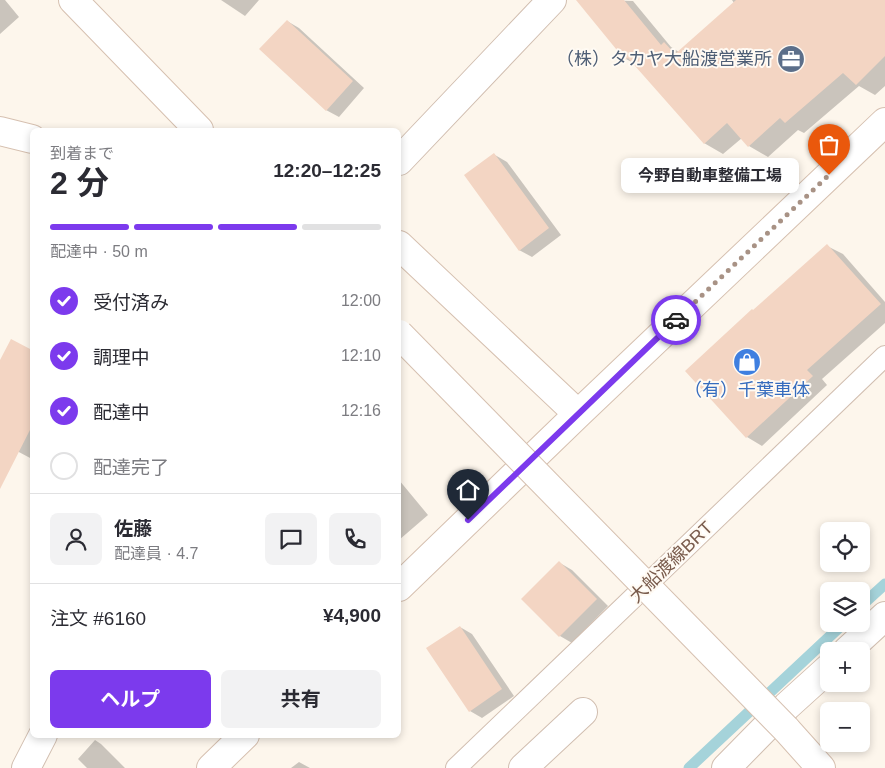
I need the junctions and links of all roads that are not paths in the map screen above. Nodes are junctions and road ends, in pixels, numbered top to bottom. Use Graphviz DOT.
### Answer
graph roads {
  1 [pos="73,0"];
  2 [pos="552,0"];
  3 [pos="885,122"];
  4 [pos="197,128"];
  5 [pos="0,131"];
  6 [pos="30,138"];
  7 [pos="401,159"];
  8 [pos="401,248"];
  9 [pos="401,336"];
  10 [pos="885,356"];
  11 [pos="578,414"];
  12 [pos="401,585"];
  13 [pos="885,616"];
  14 [pos="856,642"];
  15 [pos="820,676"];
  16 [pos="583,712"];
  17 [pos="41,738"];
  18 [pos="242,738"];
  19 [pos="26,768"];
  20 [pos="211,768"];
  21 [pos="456,768"];
  22 [pos="523,768"];
  23 [pos="726,768"];
  24 [pos="821,768"];
  1 -- 4 [label="street"];
  2 -- 7 [label="street"];
  3 -- 11 [label="street"];
  5 -- 6 [label="street"];
  8 -- 11 [label="street"];
  9 -- 24 [label="street, bridge"];
  10 -- 21 [label="lane, 大船渡線BRT"];
  11 -- 12 [label="street"];
  13 -- 14 [label="street"];
  15 -- 23 [label="street"];
  16 -- 22 [label="street"];
  17 -- 19 [label="street"];
  18 -- 20 [label="street"];
}
